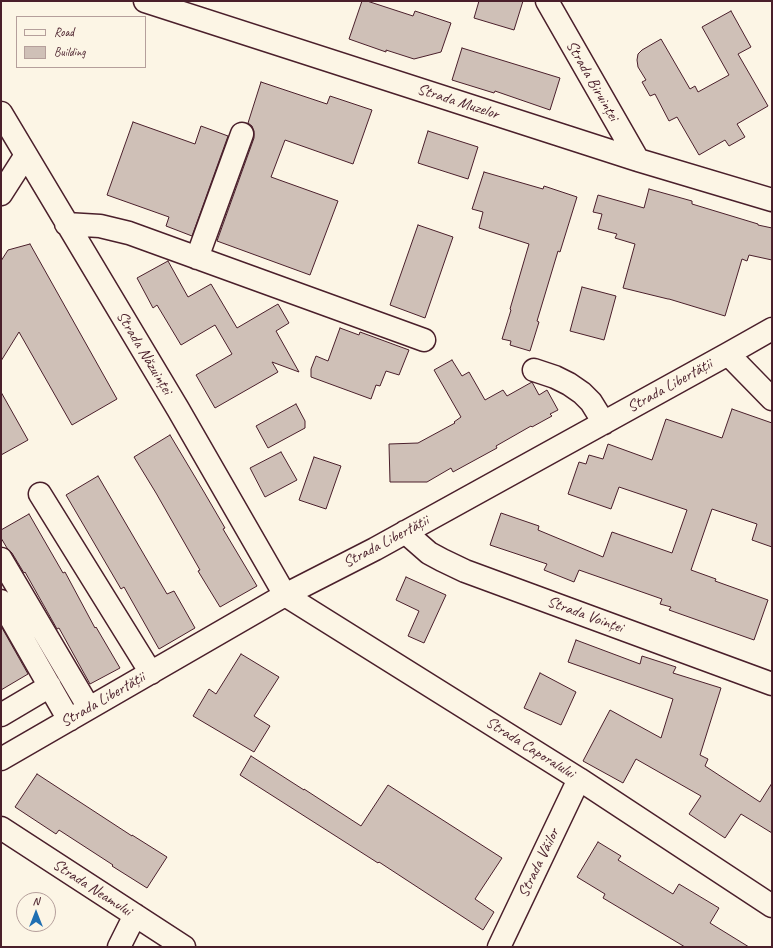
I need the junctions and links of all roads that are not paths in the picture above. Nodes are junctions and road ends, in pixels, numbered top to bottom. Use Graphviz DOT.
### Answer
graph roads {
  1 [pos="145,1"];
  2 [pos="547,1"];
  3 [pos="1,113"];
  4 [pos="242,134"];
  5 [pos="26,155"];
  6 [pos="638,160"];
  7 [pos="1,194"];
  8 [pos="772,200"];
  9 [pos="66,224"];
  10 [pos="197,258"];
  11 [pos="772,329"];
  12 [pos="424,340"];
  13 [pos="728,354"];
  14 [pos="534,370"];
  15 [pos="772,399"];
  16 [pos="604,423"];
  17 [pos="40,494"];
  18 [pos="405,532"];
  19 [pos="1,558"];
  20 [pos="285,595"];
  21 [pos="1,601"];
  22 [pos="151,673"];
  23 [pos="772,684"];
  24 [pos="50,686"];
  25 [pos="89,708"];
  26 [pos="1,715"];
  27 [pos="69,720"];
  28 [pos="1,759"];
  29 [pos="580,779"];
  30 [pos="1,828"];
  31 [pos="772,906"];
  32 [pos="135,915"];
  33 [pos="119,947"];
  34 [pos="184,947"];
  35 [pos="499,947"];
  1 -- 6 [label="street, Strada Muzelor"];
  2 -- 6 [label="street, Strada Biruinței"];
  3 -- 5 [label="street, Strada Năzuinței"];
  4 -- 10 [label="street"];
  5 -- 7 [label="street"];
  5 -- 9 [label="street, Strada Năzuinței"];
  6 -- 8 [label="street, Strada Muzelor"];
  9 -- 10 [label="street"];
  9 -- 20 [label="street, Strada Năzuinței"];
  10 -- 12 [label="street"];
  11 -- 13 [label="street, Strada Libertății"];
  13 -- 15 [label="street"];
  13 -- 16 [label="street, Strada Libertății"];
  14 -- 16 [label="street"];
  16 -- 18 [label="street, Strada Libertății"];
  17 -- 22 [label="street"];
  18 -- 20 [label="street, Strada Libertății"];
  18 -- 23 [label="street, Strada Voinței"];
  19 -- 25 [label="street"];
  20 -- 22 [label="street, Strada Libertății"];
  20 -- 29 [label="street, Strada Caporalului"];
  21 -- 24 [label="street"];
  22 -- 25 [label="street, Strada Libertății"];
  24 -- 26 [label="street"];
  24 -- 27 [label="street"];
  25 -- 27 [label="street, Strada Libertății"];
  27 -- 28 [label="street, Strada Libertății"];
  29 -- 31 [label="street, Strada Caporalului"];
  29 -- 35 [label="street, Strada Văilor"];
  30 -- 32 [label="street, Strada Neamului"];
  32 -- 33 [label="street"];
  32 -- 34 [label="street, Strada Neamului"];
}
